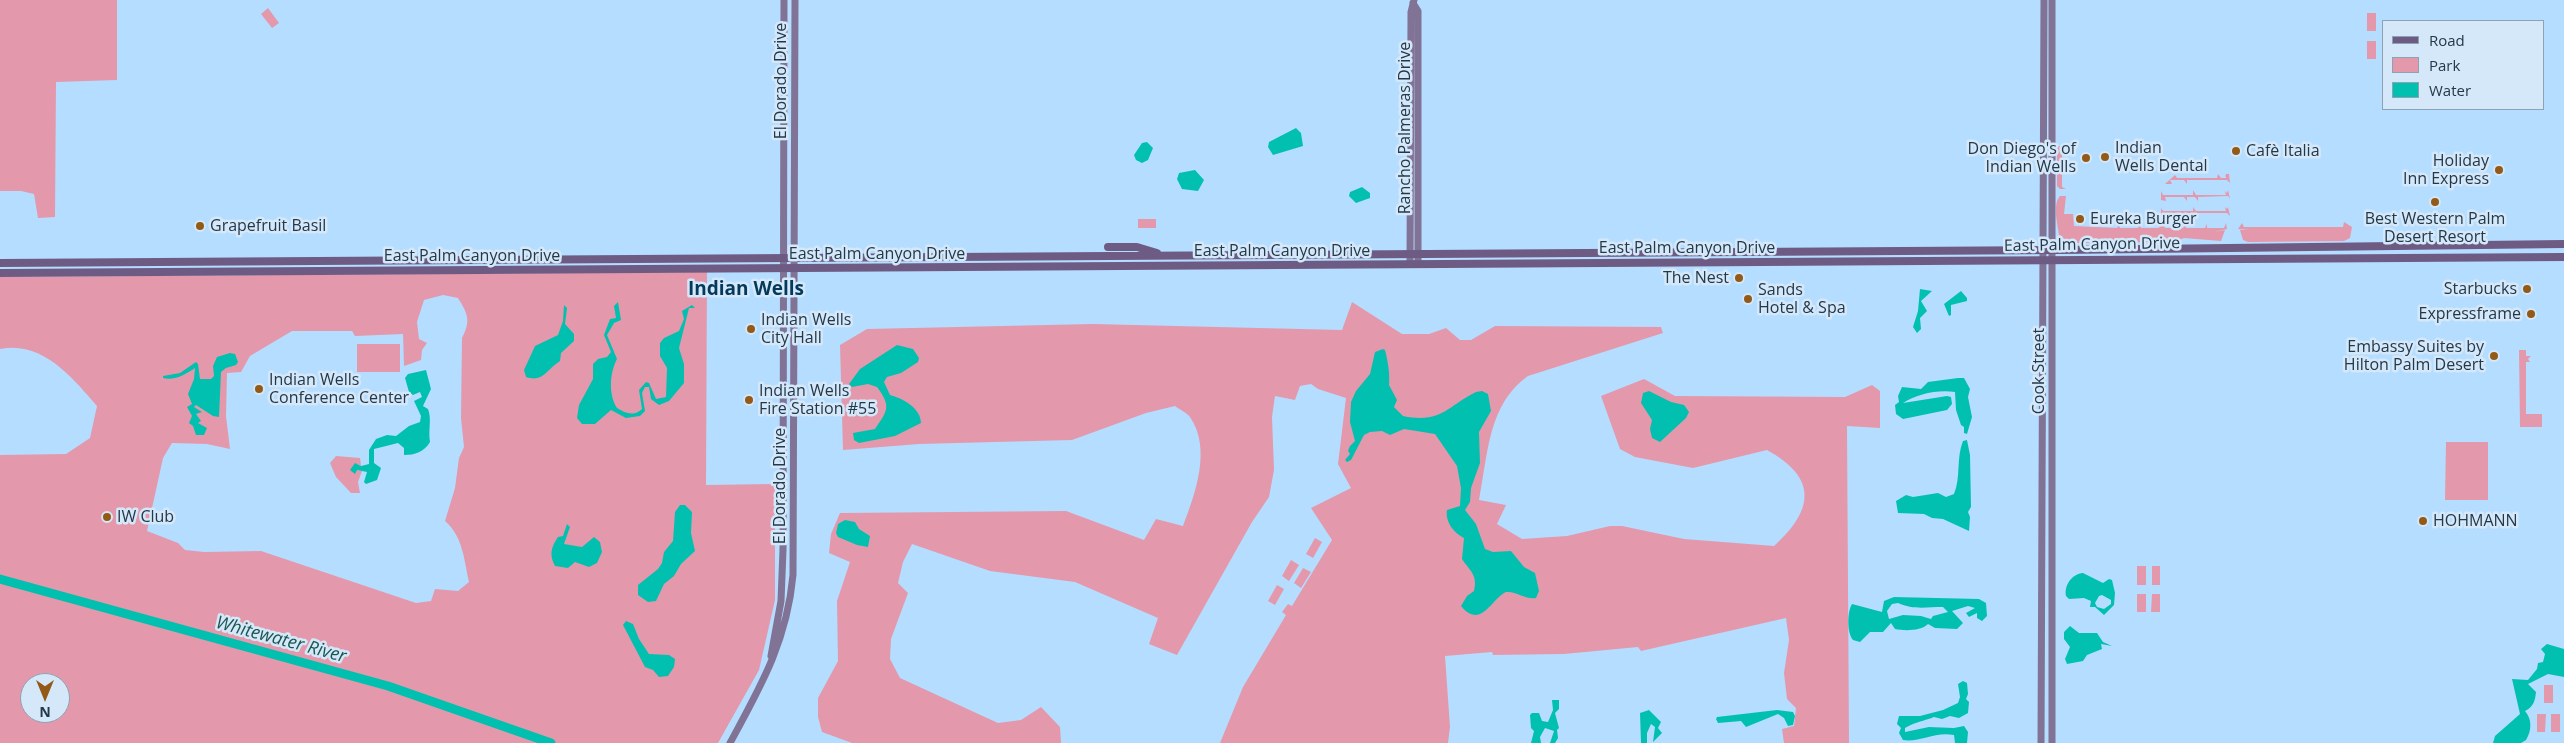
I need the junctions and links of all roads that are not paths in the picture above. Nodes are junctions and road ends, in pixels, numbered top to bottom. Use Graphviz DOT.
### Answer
graph roads {
  1 [pos="784,0"];
  2 [pos="795,0"];
  3 [pos="2044,0"];
  4 [pos="2052,0"];
  5 [pos="1414,1"];
  6 [pos="2564,244"];
  7 [pos="1108,247"];
  8 [pos="2042,250"];
  9 [pos="2052,250"];
  10 [pos="1414,254"];
  11 [pos="1166,256"];
  12 [pos="2564,257"];
  13 [pos="794,258"];
  14 [pos="784,259"];
  15 [pos="2042,260"];
  16 [pos="2053,260"];
  17 [pos="0,264"];
  18 [pos="1414,264"];
  19 [pos="784,268"];
  20 [pos="794,268"];
  21 [pos="0,273"];
  22 [pos="783,359"];
  23 [pos="794,359"];
  24 [pos="783,396"];
  25 [pos="794,396"];
  26 [pos="768,668"];
  27 [pos="730,743"];
  28 [pos="2042,743"];
  29 [pos="2052,743"];
  1 -- 14 [label="main road, El Dorado Drive"];
  2 -- 13 [label="main road, El Dorado Drive"];
  3 -- 8 [label="main road, Cook Street"];
  4 -- 9 [label="main road, Cook Street"];
  5 -- 10 [label="main road, Rancho Palmeras Drive"];
  6 -- 9 [label="main road, East Palm Canyon Drive"];
  7 -- 11 [label="main road"];
  8 -- 9 [label="main road, East Palm Canyon Drive"];
  8 -- 10 [label="main road, East Palm Canyon Drive"];
  8 -- 15 [label="main road, Cook Street"];
  9 -- 16 [label="main road, Cook Street"];
  10 -- 11 [label="main road, East Palm Canyon Drive"];
  10 -- 18 [label="main road, Rancho Palmeras Drive"];
  11 -- 13 [label="main road, East Palm Canyon Drive"];
  12 -- 16 [label="main road, East Palm Canyon Drive"];
  13 -- 14 [label="main road, East Palm Canyon Drive"];
  13 -- 20 [label="main road, El Dorado Drive"];
  14 -- 17 [label="main road, East Palm Canyon Drive"];
  14 -- 19 [label="main road, El Dorado Drive"];
  15 -- 16 [label="main road, East Palm Canyon Drive"];
  15 -- 18 [label="main road, East Palm Canyon Drive"];
  15 -- 28 [label="main road, Cook Street"];
  16 -- 29 [label="main road, Cook Street"];
  18 -- 20 [label="main road, East Palm Canyon Drive"];
  19 -- 20 [label="main road, East Palm Canyon Drive"];
  19 -- 21 [label="main road, East Palm Canyon Drive"];
  19 -- 22 [label="main road, El Dorado Drive"];
  20 -- 23 [label="main road, El Dorado Drive"];
  22 -- 23 [label="main road"];
  22 -- 24 [label="main road, El Dorado Drive"];
  23 -- 25 [label="main road, El Dorado Drive"];
  24 -- 25 [label="main road"];
  24 -- 26 [label="main road, El Dorado Drive"];
  25 -- 26 [label="main road, El Dorado Drive"];
  26 -- 27 [label="main road, El Dorado Drive"];
}
